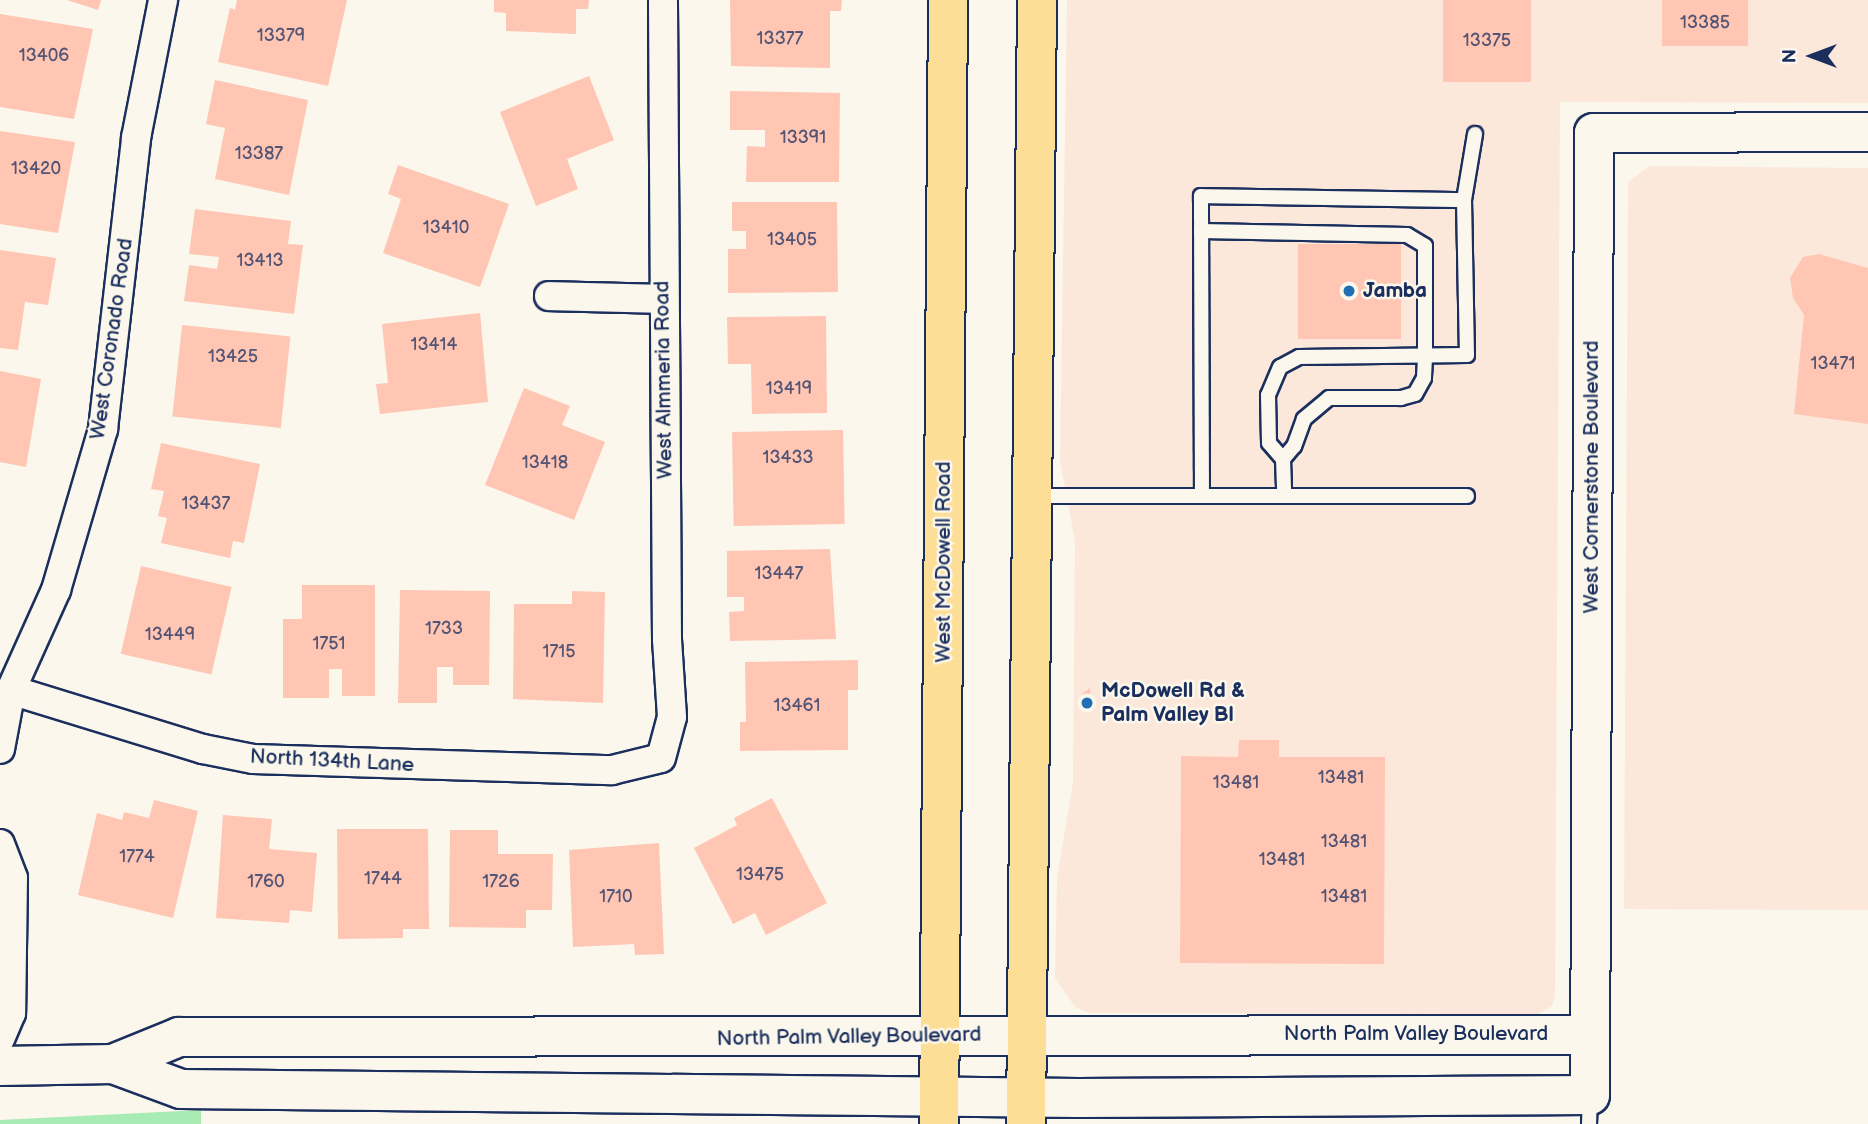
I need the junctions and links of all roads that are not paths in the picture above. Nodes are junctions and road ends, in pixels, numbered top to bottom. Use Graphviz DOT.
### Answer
graph roads {
  1 [pos="163,0"];
  2 [pos="663,0"];
  3 [pos="948,0"];
  4 [pos="1037,0"];
  5 [pos="1868,132"];
  6 [pos="1475,134"];
  7 [pos="1464,200"];
  8 [pos="1201,231"];
  9 [pos="549,296"];
  10 [pos="662,299"];
  11 [pos="1425,358"];
  12 [pos="1283,459"];
  13 [pos="1032,496"];
  14 [pos="1202,496"];
  15 [pos="1284,496"];
  16 [pos="1467,496"];
  17 [pos="12,690"];
  18 [pos="0,749"];
  19 [pos="661,758"];
  20 [pos="0,844"];
  21 [pos="1026,1032"];
  22 [pos="1590,1035"];
  23 [pos="939,1039"];
  24 [pos="0,1040"];
  25 [pos="113,1064"];
  26 [pos="0,1066"];
  27 [pos="939,1110"];
  28 [pos="1589,1110"];
  29 [pos="1026,1111"];
  1 -- 17 [label="street, West Coronado Road"];
  2 -- 10 [label="street, West Almmeria Road"];
  3 -- 23 [label="main road, West McDowell Road"];
  4 -- 13 [label="main road"];
  5 -- 22 [label="street, West Cornerstone Boulevard"];
  6 -- 7 [label="lane"];
  7 -- 8 [label="lane"];
  7 -- 11 [label="lane"];
  8 -- 11 [label="lane"];
  8 -- 14 [label="lane"];
  9 -- 10 [label="street"];
  10 -- 19 [label="street, West Almmeria Road"];
  11 -- 12 [label="lane"];
  11 -- 12 [label="lane"];
  12 -- 15 [label="lane"];
  13 -- 14 [label="lane"];
  13 -- 21 [label="main road"];
  14 -- 15 [label="lane"];
  15 -- 16 [label="lane"];
  17 -- 18 [label="street, West Coronado Road"];
  17 -- 19 [label="street, North 134th Lane"];
  20 -- 24 [label="street"];
  21 -- 22 [label="street, North Palm Valley Boulevard"];
  21 -- 23 [label="street, North Palm Valley Boulevard"];
  21 -- 29 [label="main road"];
  22 -- 28 [label="street, West Cornerstone Boulevard"];
  23 -- 25 [label="street, North Palm Valley Boulevard"];
  23 -- 27 [label="main road, West McDowell Road"];
  25 -- 26 [label="street, North Palm Valley Boulevard"];
  25 -- 27 [label="street, North Palm Valley Boulevard"];
  27 -- 29 [label="street, North Palm Valley Boulevard"];
  28 -- 29 [label="street, North Palm Valley Boulevard"];
}
